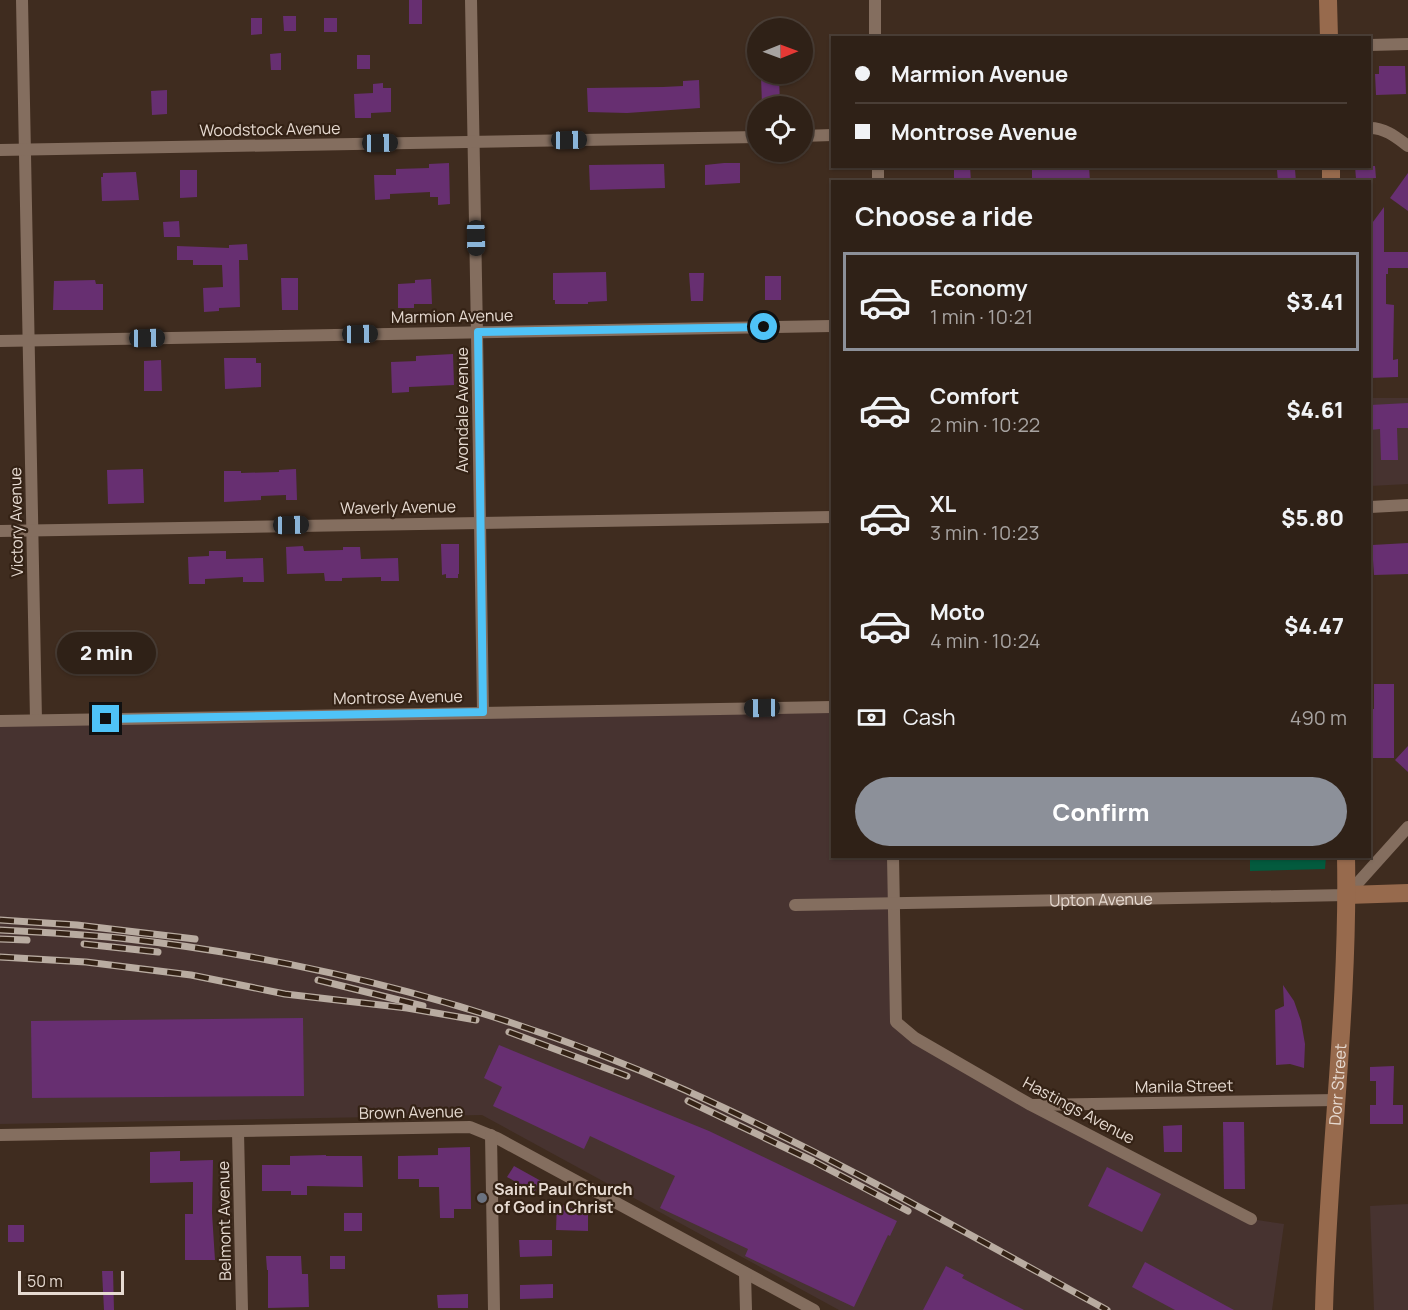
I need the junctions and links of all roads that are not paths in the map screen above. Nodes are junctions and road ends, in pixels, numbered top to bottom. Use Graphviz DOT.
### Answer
graph roads {
  1 [pos="22,0"];
  2 [pos="471,0"];
  3 [pos="874,0"];
  4 [pos="1328,0"];
  5 [pos="875,36"];
  6 [pos="1329,36"];
  7 [pos="1408,44"];
  8 [pos="1371,45"];
  9 [pos="1371,128"];
  10 [pos="831,135"];
  11 [pos="813,136"];
  12 [pos="747,137"];
  13 [pos="475,142"];
  14 [pos="1408,146"];
  15 [pos="0,150"];
  16 [pos="25,150"];
  17 [pos="831,326"];
  18 [pos="478,332"];
  19 [pos="28,340"];
  20 [pos="0,341"];
  21 [pos="1408,505"];
  22 [pos="1371,507"];
  23 [pos="831,517"];
  24 [pos="479,522"];
  25 [pos="33,530"];
  26 [pos="0,531"];
  27 [pos="831,707"];
  28 [pos="483,712"];
  29 [pos="0,720"];
  30 [pos="36,720"];
  31 [pos="1408,827"];
  32 [pos="893,858"];
  33 [pos="1346,858"];
  34 [pos="1408,892"];
  35 [pos="1347,895"];
  36 [pos="894,902"];
  37 [pos="795,905"];
  38 [pos="1337,1100"];
  39 [pos="1031,1105"];
  40 [pos="238,1132"];
  41 [pos="0,1135"];
  42 [pos="491,1135"];
  43 [pos="1251,1219"];
  44 [pos="745,1273"];
  45 [pos="242,1310"];
  46 [pos="494,1310"];
  47 [pos="746,1310"];
  48 [pos="814,1310"];
  49 [pos="1324,1310"];
  1 -- 16 [label="street, Victory Avenue"];
  2 -- 13 [label="street, Avondale Avenue"];
  3 -- 5 [label="street"];
  4 -- 6 [label="main road"];
  7 -- 8 [label="street"];
  9 -- 14 [label="street"];
  10 -- 11 [label="street"];
  12 -- 13 [label="street, Woodstock Avenue"];
  13 -- 16 [label="street, Woodstock Avenue"];
  13 -- 18 [label="street, Avondale Avenue"];
  15 -- 16 [label="street, Woodstock Avenue"];
  16 -- 19 [label="street, Victory Avenue"];
  17 -- 18 [label="street, Marmion Avenue"];
  18 -- 19 [label="street, Marmion Avenue"];
  18 -- 24 [label="street, Avondale Avenue"];
  19 -- 20 [label="street, Marmion Avenue"];
  19 -- 25 [label="street, Victory Avenue"];
  21 -- 22 [label="street"];
  23 -- 24 [label="street, Waverly Avenue"];
  24 -- 25 [label="street, Waverly Avenue"];
  24 -- 28 [label="street, Avondale Avenue"];
  25 -- 26 [label="street, Waverly Avenue"];
  25 -- 30 [label="street, Victory Avenue"];
  27 -- 28 [label="street, Montrose Avenue"];
  28 -- 30 [label="street, Montrose Avenue"];
  29 -- 30 [label="street, Montrose Avenue"];
  31 -- 35 [label="street"];
  32 -- 36 [label="street"];
  33 -- 35 [label="main road, Dorr Street"];
  34 -- 35 [label="main road, Upton Avenue"];
  35 -- 36 [label="street, Upton Avenue"];
  35 -- 38 [label="main road, Dorr Street"];
  36 -- 37 [label="street, Upton Avenue"];
  36 -- 39 [label="street, Hastings Avenue"];
  38 -- 39 [label="street, Manila Street"];
  38 -- 49 [label="main road, Dorr Street"];
  39 -- 43 [label="street, Hastings Avenue"];
  40 -- 41 [label="street, Brown Avenue"];
  40 -- 42 [label="street, Brown Avenue"];
  40 -- 45 [label="street, Belmont Avenue"];
  42 -- 44 [label="street, Brown Avenue"];
  42 -- 46 [label="street"];
  44 -- 47 [label="street"];
  44 -- 48 [label="street, Brown Avenue"];
}
